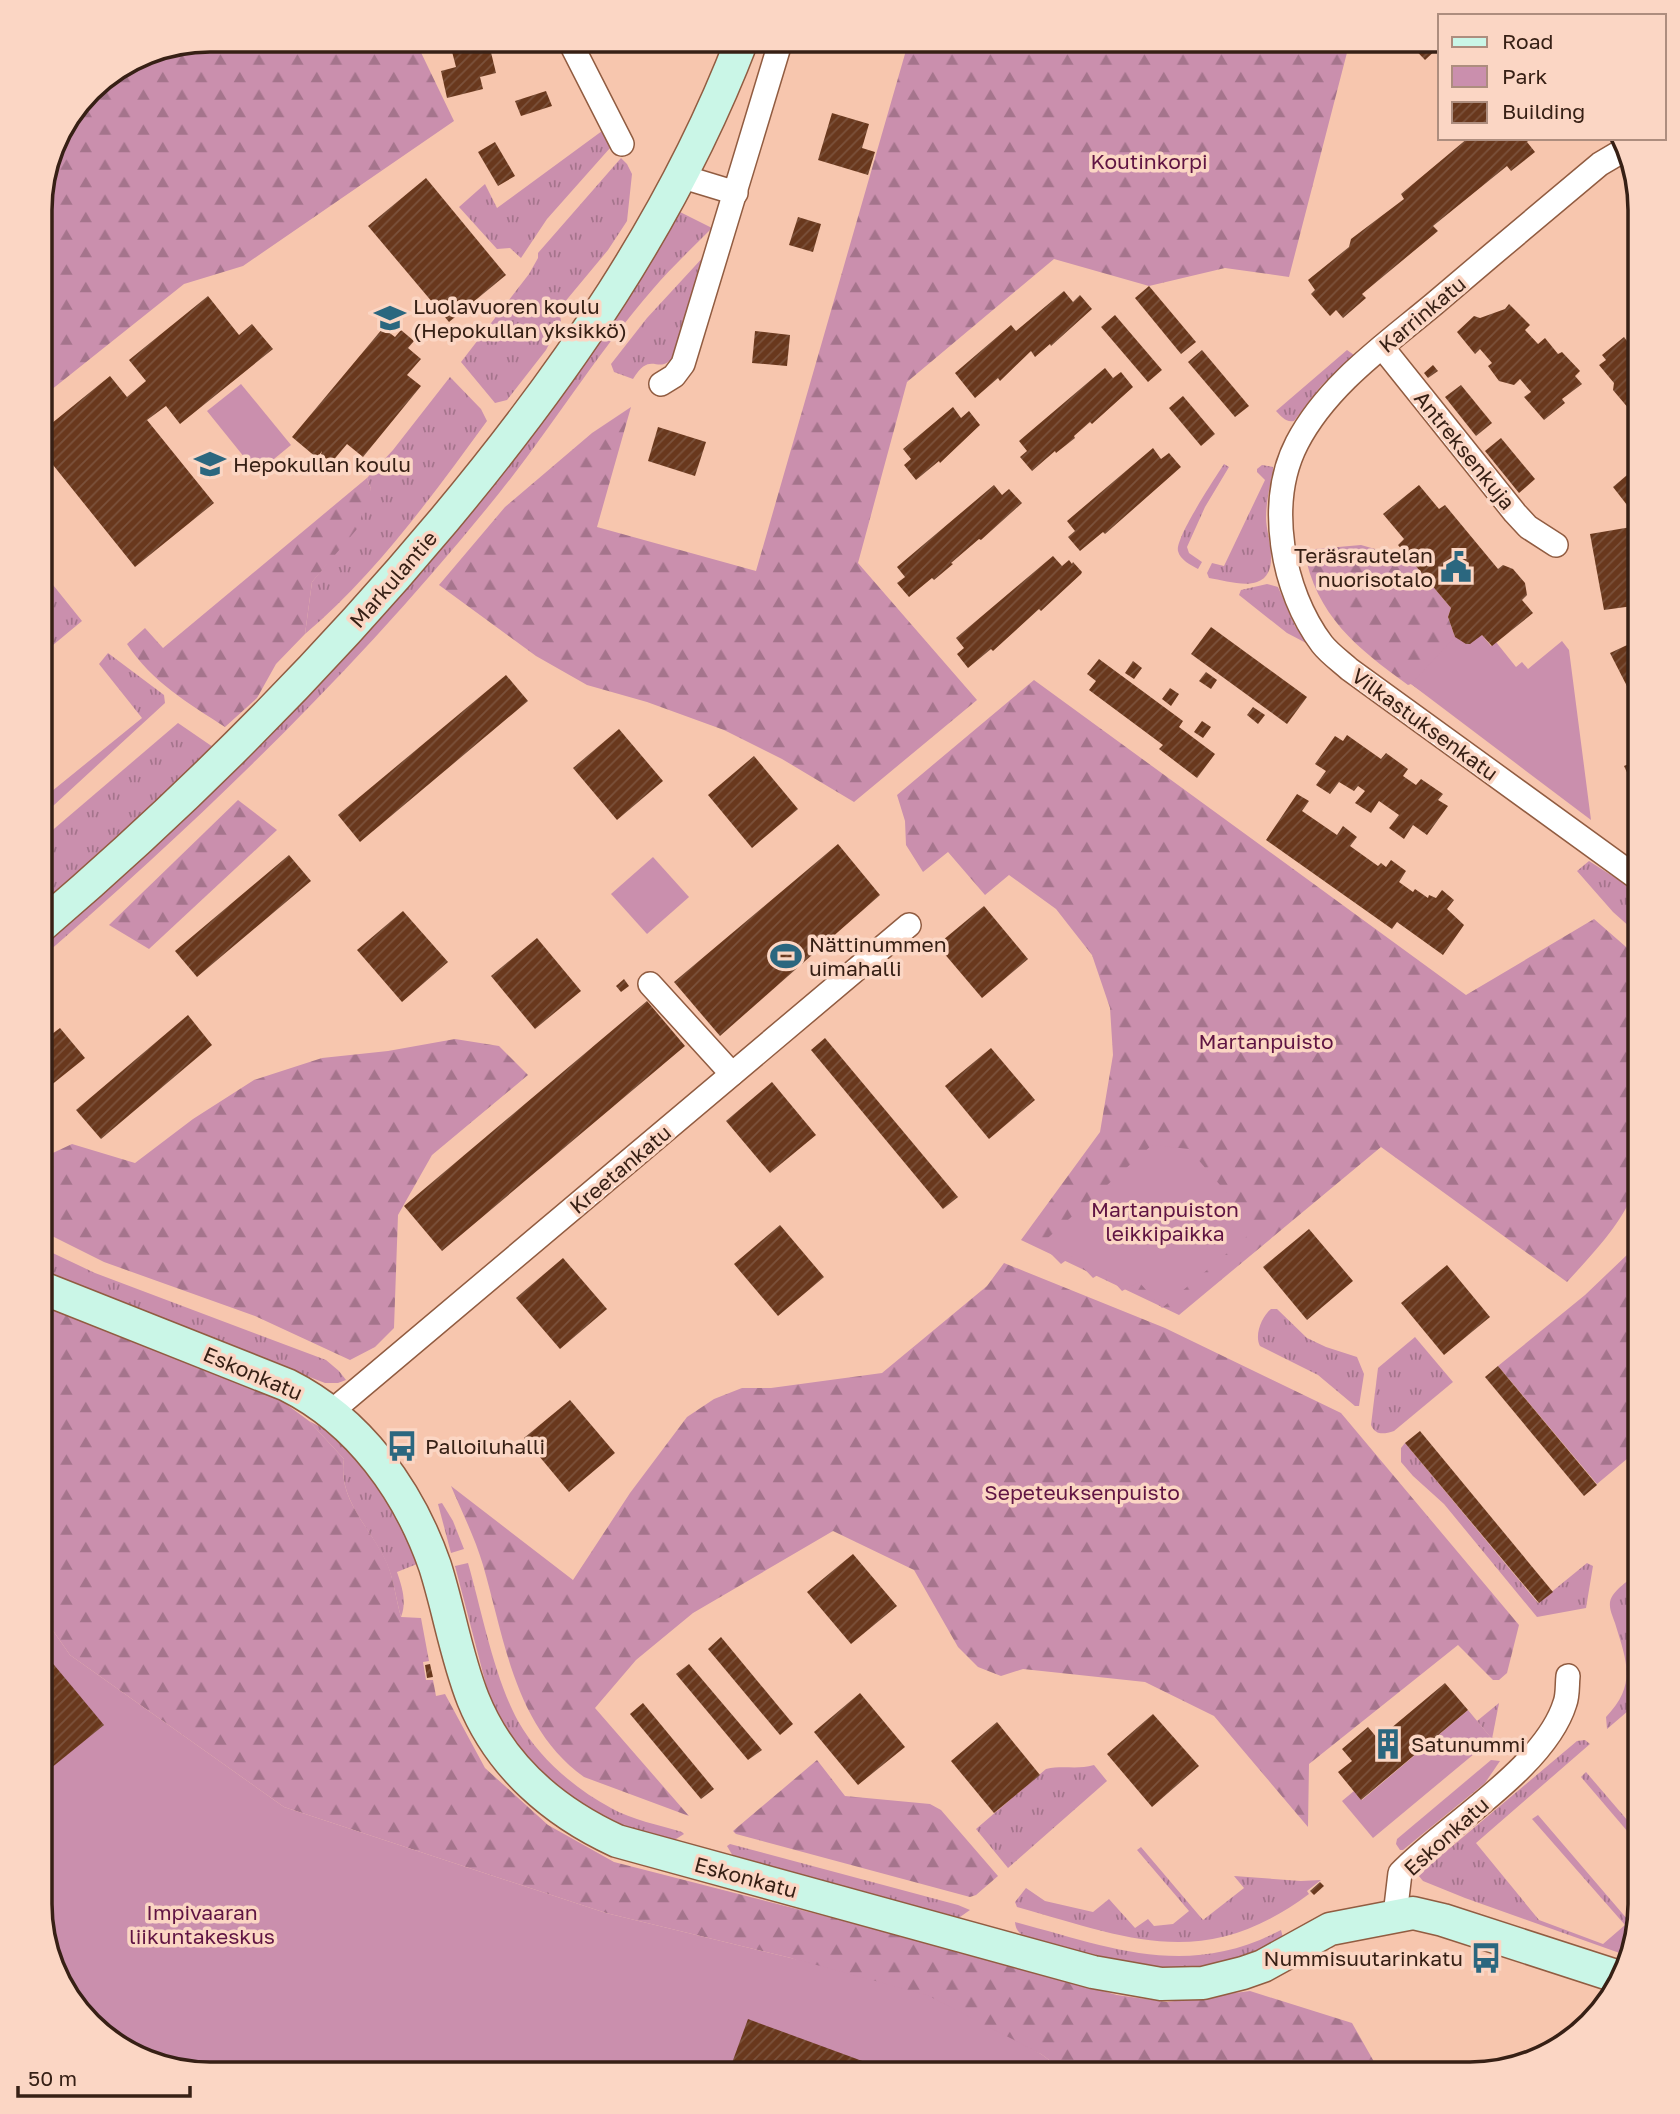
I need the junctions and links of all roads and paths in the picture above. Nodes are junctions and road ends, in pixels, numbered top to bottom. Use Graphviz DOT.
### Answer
graph roads {
  1 [pos="575,52"];
  2 [pos="737,52"];
  3 [pos="777,52"];
  4 [pos="622,145"];
  5 [pos="1617,153"];
  6 [pos="680,176"];
  7 [pos="736,193"];
  8 [pos="1382,347"];
  9 [pos="661,384"];
  10 [pos="1281,518"];
  11 [pos="1556,545"];
  12 [pos="1628,871"];
  13 [pos="53,915"];
  14 [pos="909,925"];
  15 [pos="650,984"];
  16 [pos="732,1074"];
  17 [pos="52,1292"];
  18 [pos="331,1412"];
  19 [pos="1568,1676"];
  20 [pos="1395,1915"];
  21 [pos="1611,1974"];
  1 -- 4 [label="street"];
  2 -- 6 [label="street, Markulantie"];
  3 -- 7 [label="street"];
  5 -- 8 [label="street, Karrinkatu"];
  6 -- 7 [label="street"];
  6 -- 13 [label="street, Markulantie"];
  7 -- 9 [label="street"];
  8 -- 10 [label="street, Karrinkatu"];
  8 -- 11 [label="street, Antreksenkuja"];
  10 -- 12 [label="street, Vilkastuksenkatu"];
  14 -- 16 [label="street, Kreetankatu"];
  15 -- 16 [label="street"];
  16 -- 18 [label="street, Kreetankatu"];
  17 -- 18 [label="street, Eskonkatu"];
  18 -- 20 [label="street, Eskonkatu"];
  19 -- 20 [label="street, Eskonkatu"];
  20 -- 21 [label="street"];
}
